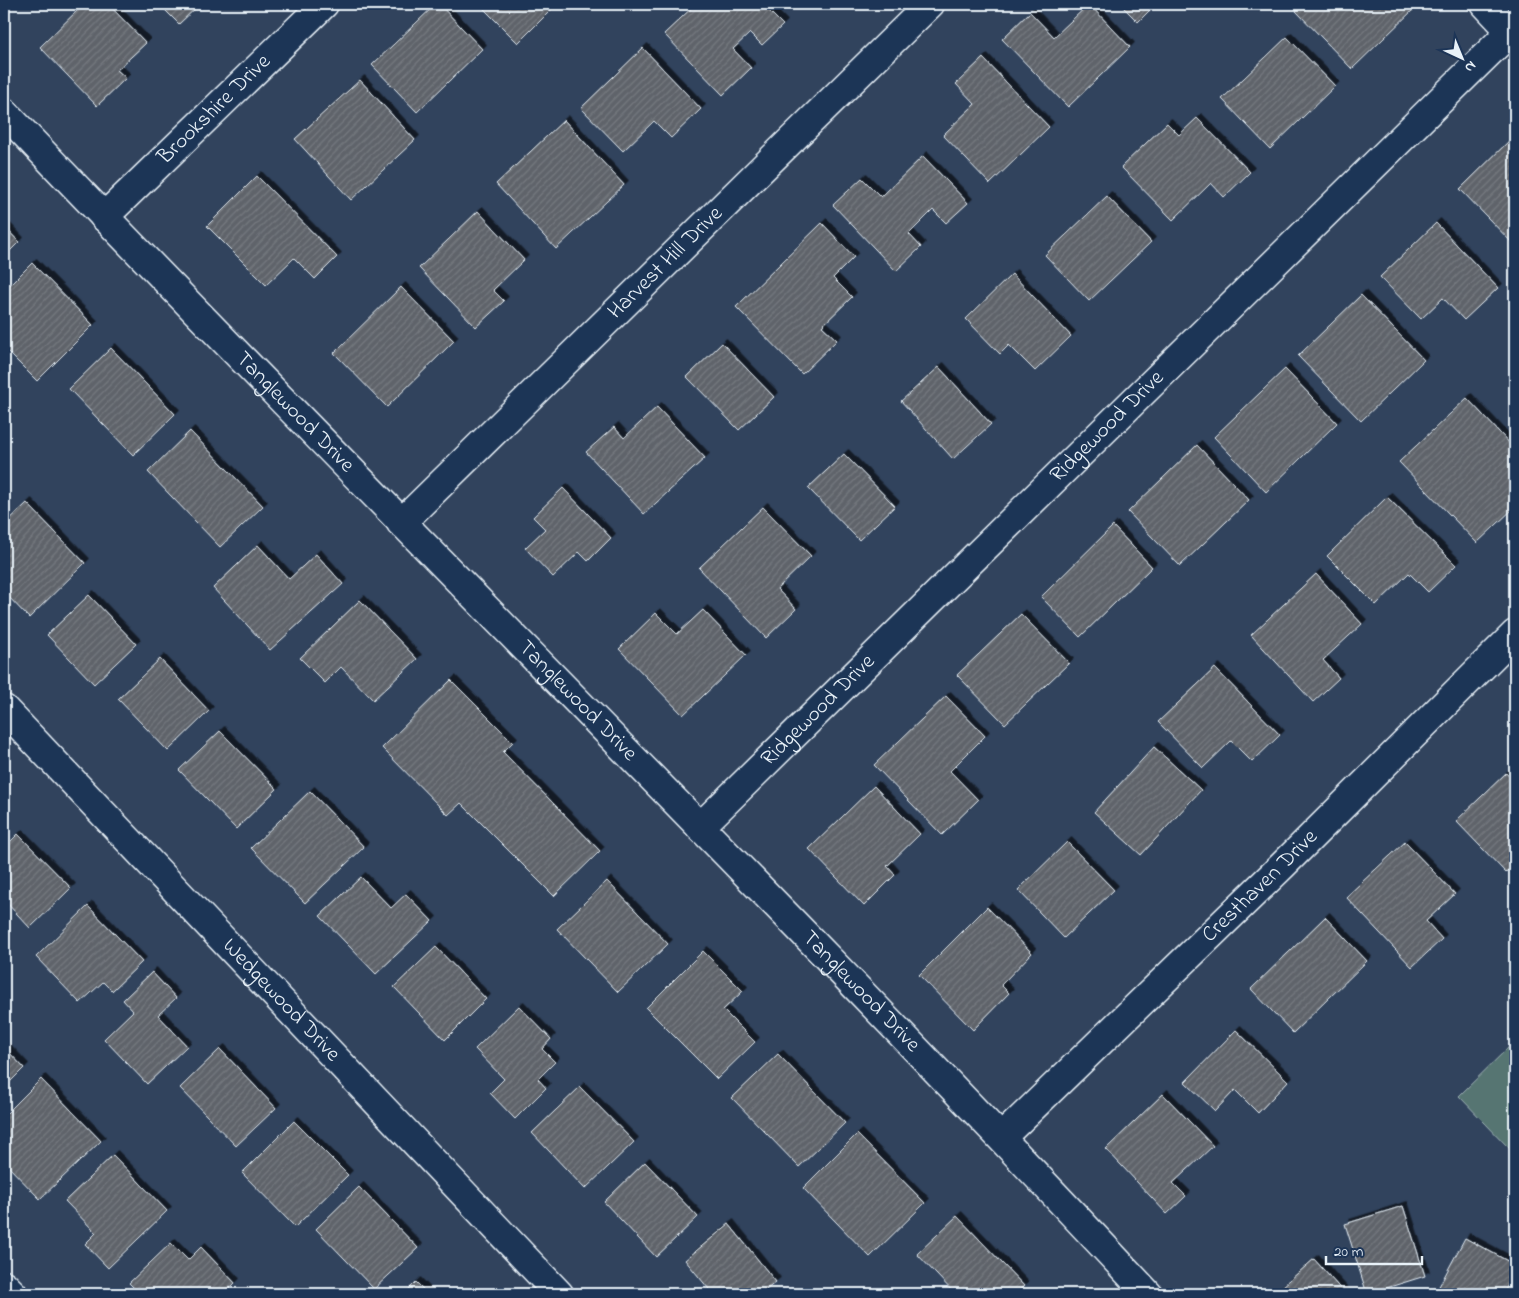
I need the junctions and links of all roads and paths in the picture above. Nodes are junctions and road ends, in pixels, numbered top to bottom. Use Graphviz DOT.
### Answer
graph roads {
  1 [pos="324,4"];
  2 [pos="930,4"];
  3 [pos="1484,4"];
  4 [pos="1514,31"];
  5 [pos="4,112"];
  6 [pos="104,217"];
  7 [pos="401,523"];
  8 [pos="1515,634"];
  9 [pos="4,709"];
  10 [pos="700,827"];
  11 [pos="1002,1137"];
  12 [pos="4,1285"];
  13 [pos="12,1294"];
  14 [pos="559,1294"];
  15 [pos="1148,1294"];
  1 -- 6 [label="street, Brookshire Drive"];
  2 -- 7 [label="street, Harvest Hill Drive"];
  3 -- 4 [label="street"];
  4 -- 10 [label="street, Ridgewood Drive"];
  5 -- 6 [label="street, Tanglewood Drive"];
  6 -- 7 [label="street, Tanglewood Drive"];
  7 -- 10 [label="street, Tanglewood Drive"];
  8 -- 11 [label="street, Cresthaven Drive"];
  9 -- 14 [label="street, Wedgewood Drive"];
  10 -- 11 [label="street, Tanglewood Drive"];
  11 -- 15 [label="street, Tanglewood Drive"];
  12 -- 13 [label="street"];
}
